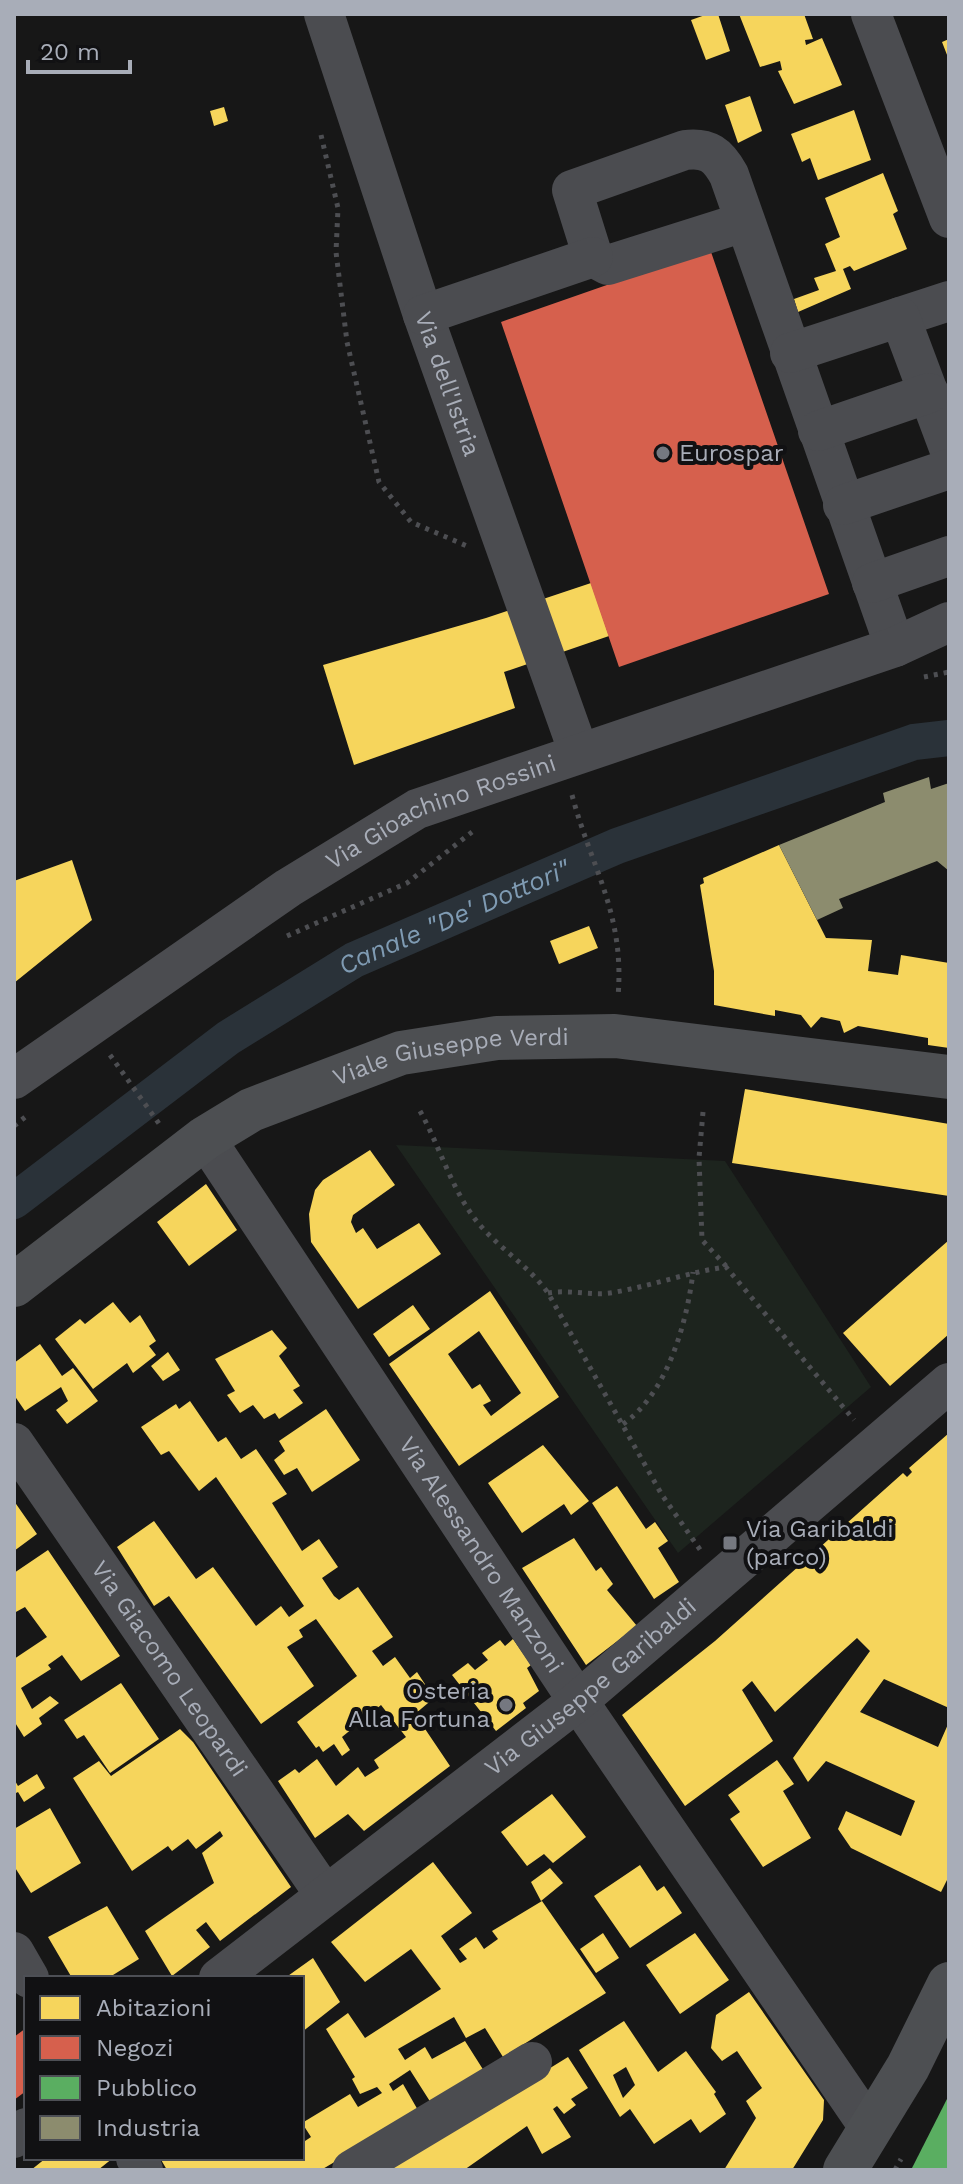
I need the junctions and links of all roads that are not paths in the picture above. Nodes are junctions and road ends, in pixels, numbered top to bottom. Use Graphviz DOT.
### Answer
graph roads {
  1 [pos="324,14"];
  2 [pos="871,14"];
  3 [pos="949,218"];
  4 [pos="744,222"];
  5 [pos="593,257"];
  6 [pos="949,301"];
  7 [pos="423,315"];
  8 [pos="900,317"];
  9 [pos="790,353"];
  10 [pos="929,393"];
  11 [pos="818,431"];
  12 [pos="949,448"];
  13 [pos="949,469"];
  14 [pos="843,505"];
  15 [pos="949,556"];
  16 [pos="872,583"];
  17 [pos="927,636"];
  18 [pos="579,753"];
  19 [pos="949,1077"];
  20 [pos="26,1093"];
  21 [pos="205,1138"];
  22 [pos="14,1285"];
  23 [pos="949,1383"];
  24 [pos="14,1443"];
  25 [pos="578,1701"];
  26 [pos="325,1895"];
  27 [pos="14,1952"];
  28 [pos="28,1976"];
  29 [pos="222,1976"];
  30 [pos="946,2000"];
  31 [pos="532,2062"];
  32 [pos="869,2127"];
  33 [pos="352,2170"];
  34 [pos="845,2170"];
  1 -- 7 [label="street, Via dell'Istria"];
  2 -- 3 [label="street"];
  4 -- 5 [label="street"];
  4 -- 5 [label="street"];
  4 -- 9 [label="street"];
  5 -- 7 [label="street"];
  6 -- 8 [label="street"];
  7 -- 18 [label="street, Via dell'Istria"];
  8 -- 9 [label="street"];
  8 -- 10 [label="street"];
  9 -- 11 [label="street"];
  10 -- 11 [label="street"];
  10 -- 12 [label="street"];
  11 -- 14 [label="street"];
  13 -- 14 [label="street"];
  14 -- 16 [label="street"];
  15 -- 16 [label="street"];
  16 -- 17 [label="street"];
  17 -- 18 [label="street, Via Gioachino Rossini"];
  18 -- 20 [label="street, Via Gioachino Rossini"];
  19 -- 21 [label="main road, Viale Giuseppe Verdi"];
  21 -- 22 [label="main road, Viale Giuseppe Verdi"];
  21 -- 25 [label="street, Via Alessandro Manzoni"];
  23 -- 25 [label="street, Via Giuseppe Garibaldi"];
  24 -- 26 [label="street, Via Giacomo Leopardi"];
  25 -- 26 [label="street, Via Giuseppe Garibaldi"];
  25 -- 32 [label="street, Via Alessandro Manzoni"];
  26 -- 29 [label="street, Via Giuseppe Garibaldi"];
  27 -- 28 [label="street"];
  30 -- 32 [label="main road"];
  31 -- 33 [label="street"];
  32 -- 34 [label="main road"];
}
